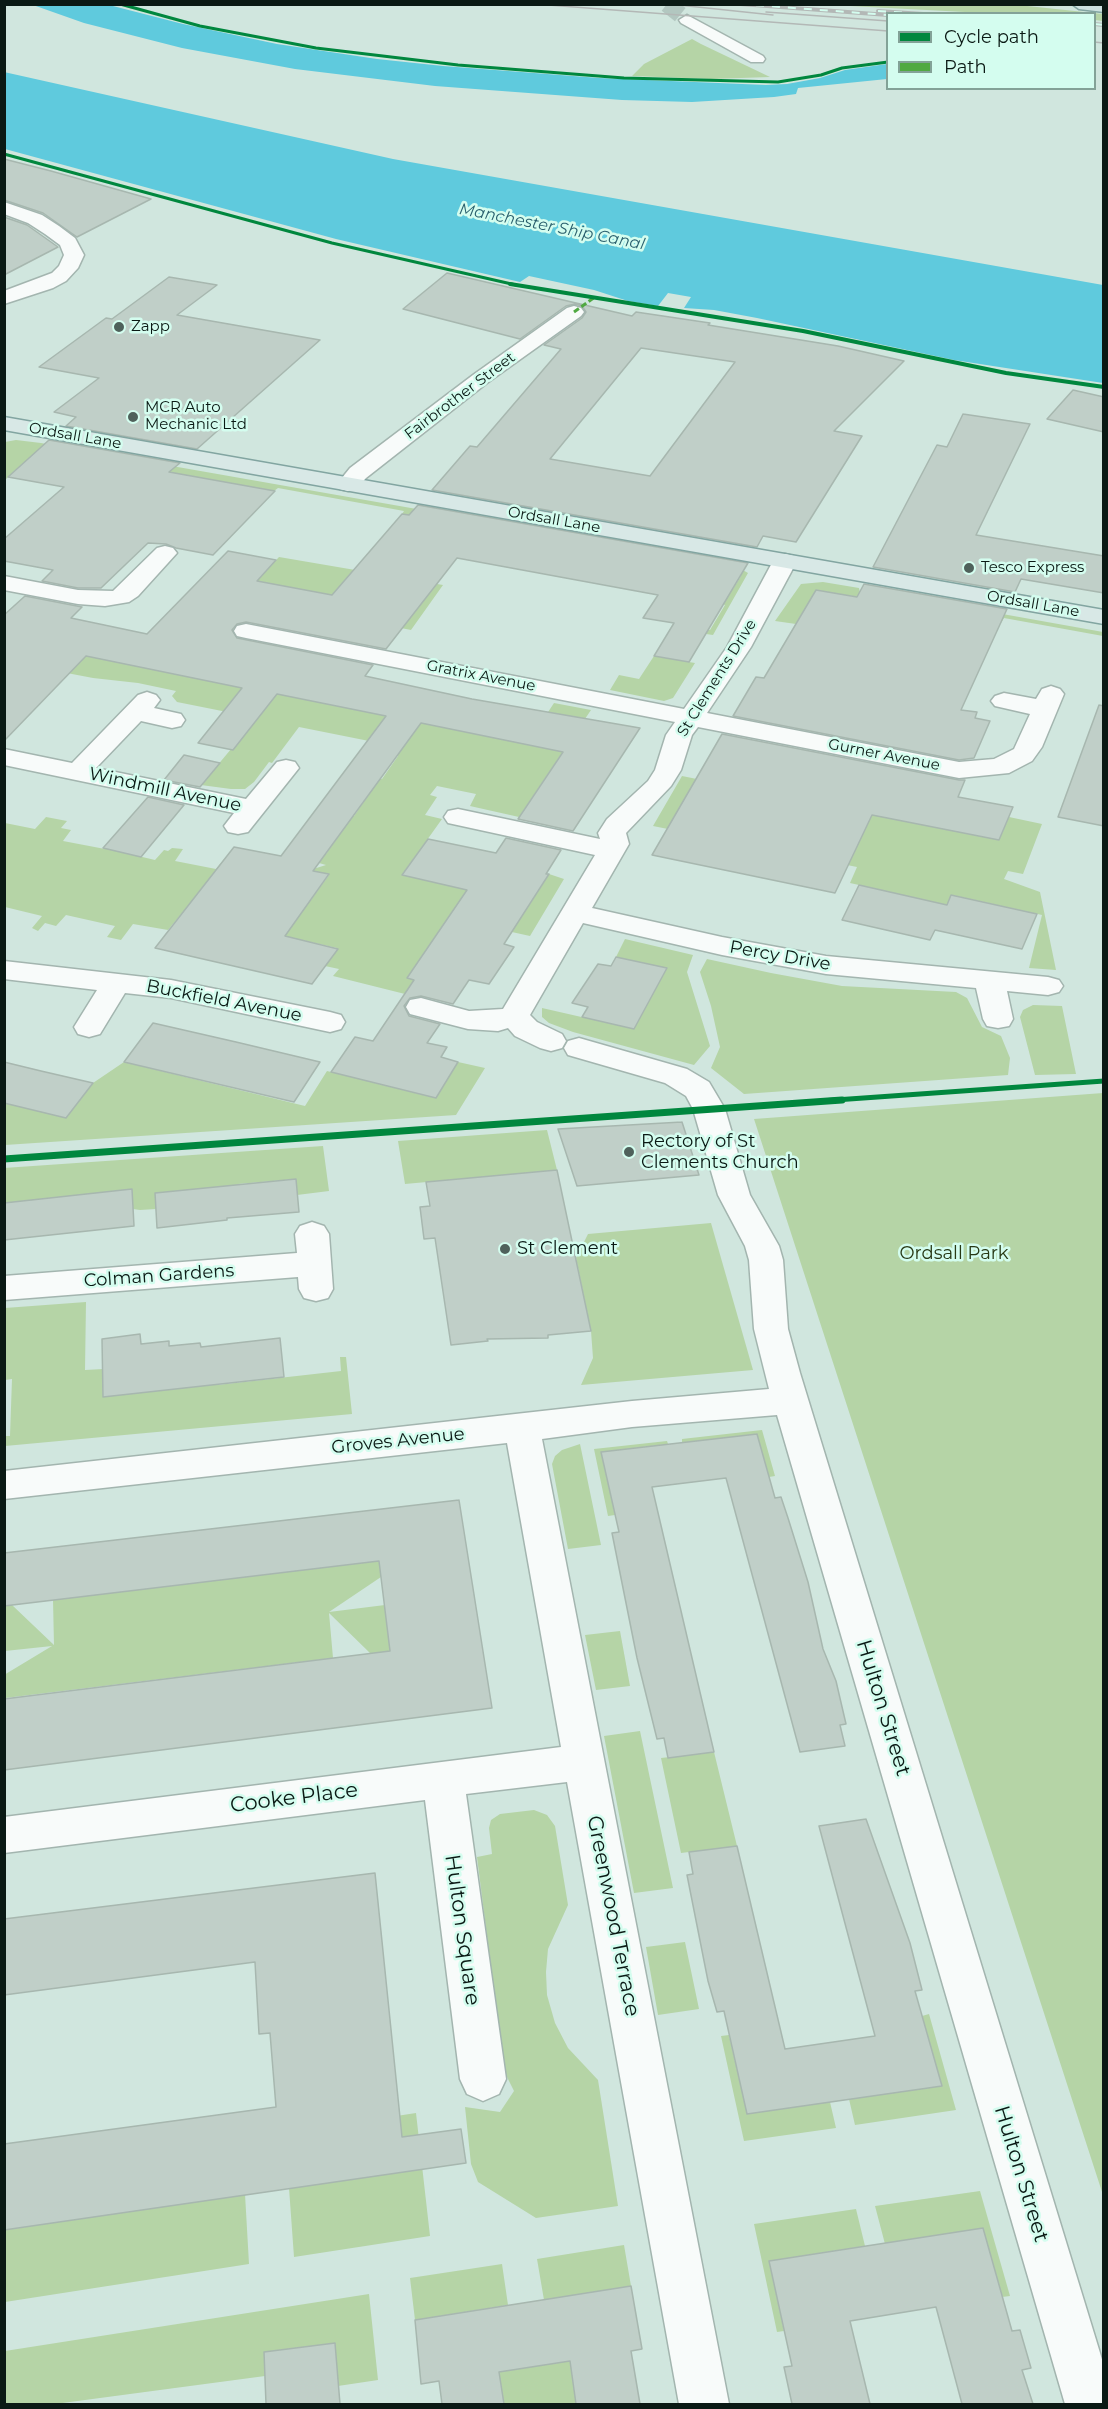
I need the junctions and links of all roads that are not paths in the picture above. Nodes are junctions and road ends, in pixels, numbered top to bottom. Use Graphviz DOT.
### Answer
graph roads {
  1 [pos="1079,4"];
  2 [pos="1104,7"];
  3 [pos="687,20"];
  4 [pos="757,59"];
  5 [pos="4,207"];
  6 [pos="4,298"];
  7 [pos="574,312"];
  8 [pos="4,423"];
  9 [pos="348,484"];
  10 [pos="165,553"];
  11 [pos="785,561"];
  12 [pos="4,584"];
  13 [pos="105,599"];
  14 [pos="138,607"];
  15 [pos="283,612"];
  16 [pos="1104,617"];
  17 [pos="1004,701"];
  18 [pos="691,717"];
  19 [pos="172,720"];
  20 [pos="4,756"];
  21 [pos="286,768"];
  22 [pos="78,772"];
  23 [pos="458,817"];
  24 [pos="611,850"];
  25 [pos="573,912"];
  26 [pos="4,970"];
  27 [pos="117,982"];
  28 [pos="990,982"];
  29 [pos="1048,986"];
  30 [pos="421,1007"];
  31 [pos="514,1016"];
  32 [pos="998,1018"];
  33 [pos="330,1022"];
  34 [pos="90,1027"];
  35 [pos="314,1262"];
  36 [pos="4,1288"];
  37 [pos="791,1401"];
  38 [pos="522,1428"];
  39 [pos="4,1485"];
  40 [pos="584,1762"];
  41 [pos="444,1780"];
  42 [pos="4,1836"];
  43 [pos="483,2079"];
  44 [pos="704,2404"];
  45 [pos="1090,2404"];
  1 -- 2 [label="highway"];
  3 -- 4 [label="street"];
  5 -- 6 [label="street"];
  7 -- 9 [label="street, Fairbrother Street"];
  8 -- 9 [label="main road, Ordsall Lane"];
  9 -- 11 [label="main road, Ordsall Lane"];
  10 -- 13 [label="street"];
  11 -- 16 [label="main road, Ordsall Lane"];
  11 -- 18 [label="street, St Clements Drive"];
  12 -- 13 [label="street"];
  13 -- 14 [label="street"];
  15 -- 18 [label="street, Gratrix Avenue"];
  17 -- 18 [label="street, Gurner Avenue"];
  18 -- 24 [label="street, St Clements Drive"];
  19 -- 22 [label="street, Windmill Avenue"];
  20 -- 22 [label="street, Windmill Avenue"];
  21 -- 22 [label="street, Windmill Avenue"];
  23 -- 24 [label="street"];
  24 -- 25 [label="street, St Clements Drive"];
  25 -- 28 [label="street, Percy Drive"];
  25 -- 31 [label="street, St Clements Drive"];
  26 -- 27 [label="street, Buckfield Avenue"];
  27 -- 33 [label="street, Buckfield Avenue"];
  27 -- 34 [label="street"];
  28 -- 29 [label="street, Percy Drive"];
  28 -- 32 [label="street"];
  30 -- 31 [label="street"];
  31 -- 37 [label="street, Hulton Street"];
  35 -- 36 [label="street, Colman Gardens"];
  37 -- 38 [label="street, Groves Avenue"];
  37 -- 45 [label="street, Hulton Street"];
  38 -- 39 [label="street, Groves Avenue"];
  38 -- 40 [label="street, Greenwood Terrace"];
  40 -- 41 [label="street, Cooke Place"];
  40 -- 44 [label="street, Greenwood Terrace"];
  41 -- 42 [label="street, Cooke Place"];
  41 -- 43 [label="street, Hulton Square"];
}
